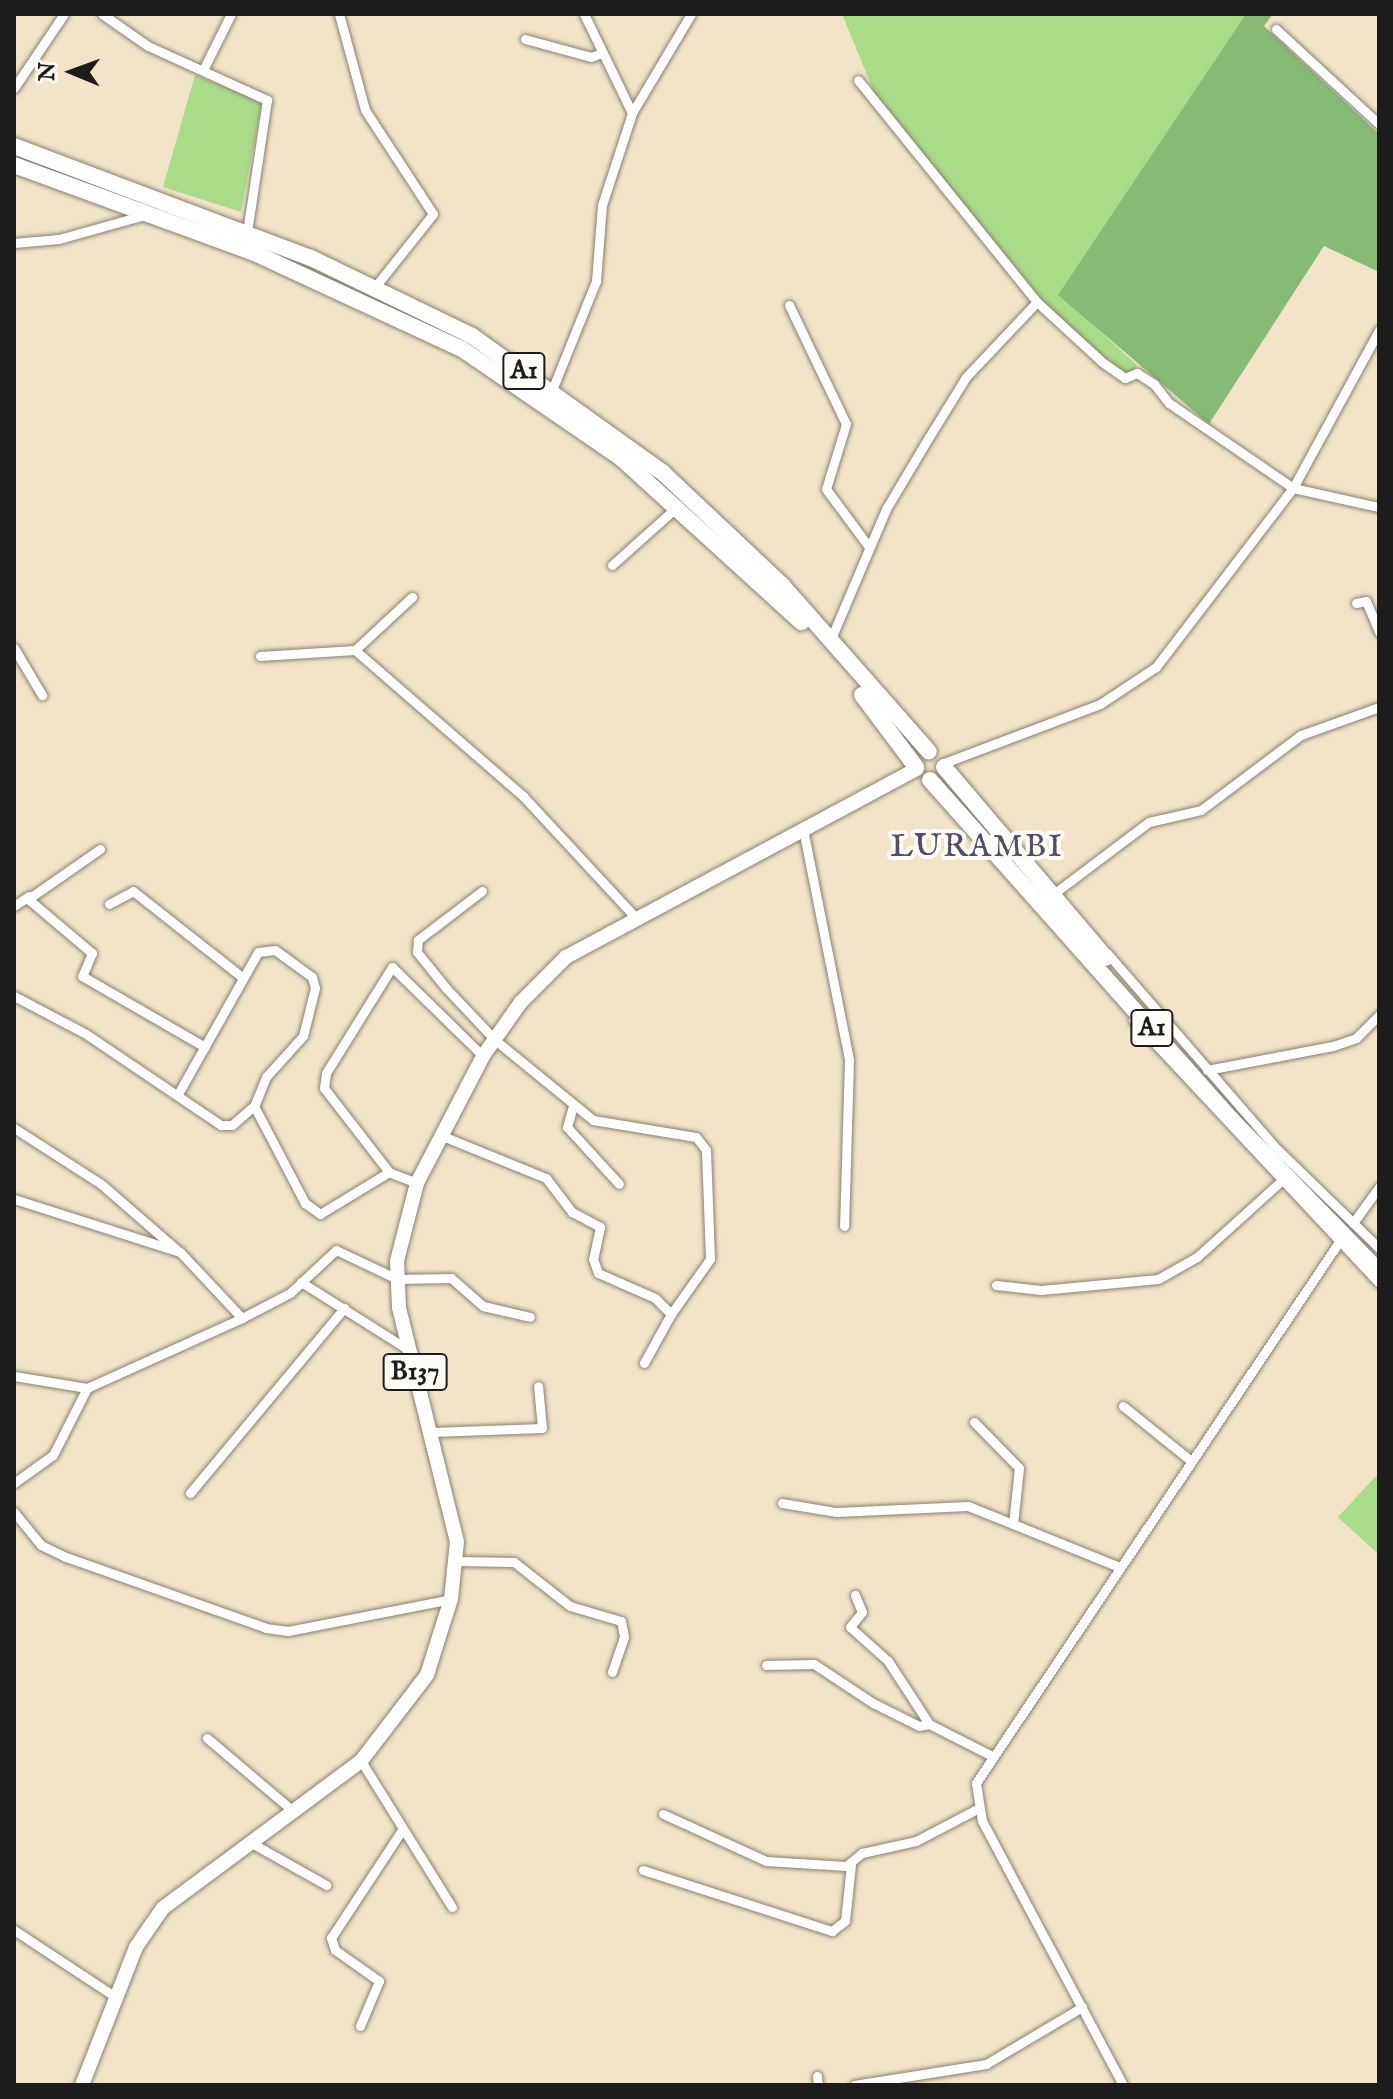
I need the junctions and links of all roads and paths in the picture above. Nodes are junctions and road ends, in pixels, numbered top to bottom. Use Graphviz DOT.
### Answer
graph roads {
  1 [pos="64,14"];
  2 [pos="102,14"];
  3 [pos="231,14"];
  4 [pos="339,14"];
  5 [pos="584,14"];
  6 [pos="691,14"];
  7 [pos="1276,29"];
  8 [pos="525,39"];
  9 [pos="602,53"];
  10 [pos="204,68"];
  11 [pos="858,80"];
  12 [pos="14,88"];
  13 [pos="632,113"];
  14 [pos="1379,124"];
  15 [pos="14,146"];
  16 [pos="14,165"];
  17 [pos="151,212"];
  18 [pos="247,232"];
  19 [pos="14,243"];
  20 [pos="375,287"];
  21 [pos="1037,302"];
  22 [pos="789,305"];
  23 [pos="1379,330"];
  24 [pos="552,390"];
  25 [pos="1293,488"];
  26 [pos="678,506"];
  27 [pos="1379,507"];
  28 [pos="869,547"];
  29 [pos="612,565"];
  30 [pos="412,597"];
  31 [pos="1356,603"];
  32 [pos="1379,632"];
  33 [pos="830,641"];
  34 [pos="14,648"];
  35 [pos="355,650"];
  36 [pos="260,656"];
  37 [pos="42,695"];
  38 [pos="1379,707"];
  39 [pos="929,752"];
  40 [pos="944,765"];
  41 [pos="916,768"];
  42 [pos="930,780"];
  43 [pos="803,829"];
  44 [pos="998,837"];
  45 [pos="100,849"];
  46 [pos="482,891"];
  47 [pos="1056,892"];
  48 [pos="29,896"];
  49 [pos="109,904"];
  50 [pos="14,906"];
  51 [pos="1044,906"];
  52 [pos="634,916"];
  53 [pos="242,977"];
  54 [pos="14,996"];
  55 [pos="1379,1015"];
  56 [pos="495,1040"];
  57 [pos="205,1047"];
  58 [pos="483,1056"];
  59 [pos="1207,1070"];
  60 [pos="178,1094"];
  61 [pos="254,1106"];
  62 [pos="573,1106"];
  63 [pos="14,1128"];
  64 [pos="440,1135"];
  65 [pos="389,1172"];
  66 [pos="417,1183"];
  67 [pos="1279,1183"];
  68 [pos="619,1184"];
  69 [pos="1379,1187"];
  70 [pos="14,1199"];
  71 [pos="1353,1223"];
  72 [pos="844,1226"];
  73 [pos="1339,1242"];
  74 [pos="1379,1248"];
  75 [pos="180,1252"];
  76 [pos="1379,1258"];
  77 [pos="1379,1271"];
  78 [pos="397,1279"];
  79 [pos="301,1282"];
  80 [pos="1379,1283"];
  81 [pos="996,1285"];
  82 [pos="344,1308"];
  83 [pos="671,1314"];
  84 [pos="530,1317"];
  85 [pos="242,1318"];
  86 [pos="409,1350"];
  87 [pos="644,1363"];
  88 [pos="14,1376"];
  89 [pos="538,1386"];
  90 [pos="87,1388"];
  91 [pos="1123,1406"];
  92 [pos="974,1422"];
  93 [pos="432,1432"];
  94 [pos="1190,1460"];
  95 [pos="14,1483"];
  96 [pos="190,1493"];
  97 [pos="782,1503"];
  98 [pos="14,1512"];
  99 [pos="1013,1524"];
  100 [pos="457,1561"];
  101 [pos="1117,1566"];
  102 [pos="855,1595"];
  103 [pos="451,1599"];
  104 [pos="766,1665"];
  105 [pos="612,1672"];
  106 [pos="929,1724"];
  107 [pos="207,1738"];
  108 [pos="990,1755"];
  109 [pos="361,1761"];
  110 [pos="977,1809"];
  111 [pos="293,1811"];
  112 [pos="663,1814"];
  113 [pos="402,1830"];
  114 [pos="248,1841"];
  115 [pos="851,1865"];
  116 [pos="643,1870"];
  117 [pos="326,1885"];
  118 [pos="452,1907"];
  119 [pos="14,1930"];
  120 [pos="114,1996"];
  121 [pos="1082,2007"];
  122 [pos="360,2026"];
  123 [pos="82,2085"];
  124 [pos="854,2085"];
  125 [pos="1123,2085"];
  1 -- 12 [label="street"];
  2 -- 10 [label="street"];
  3 -- 10 [label="street"];
  4 -- 20 [label="street"];
  5 -- 9 [label="street"];
  6 -- 13 [label="street"];
  7 -- 14 [label="street"];
  8 -- 9 [label="street"];
  9 -- 13 [label="street"];
  10 -- 18 [label="street"];
  11 -- 21 [label="street"];
  13 -- 24 [label="street"];
  15 -- 18 [label="highway, A1"];
  16 -- 17 [label="highway, A1"];
  17 -- 19 [label="street"];
  17 -- 26 [label="highway, A1"];
  18 -- 20 [label="highway, A1"];
  20 -- 24 [label="highway, A1"];
  21 -- 25 [label="street"];
  21 -- 28 [label="street"];
  22 -- 28 [label="street"];
  23 -- 25 [label="street"];
  24 -- 33 [label="highway, A1"];
  25 -- 27 [label="street"];
  25 -- 40 [label="street"];
  26 -- 29 [label="street"];
  26 -- 41 [label="highway, A1"];
  28 -- 33 [label="street"];
  30 -- 35 [label="street"];
  31 -- 32 [label="street"];
  33 -- 39 [label="highway, A1"];
  34 -- 37 [label="street"];
  35 -- 36 [label="street"];
  35 -- 52 [label="street"];
  38 -- 47 [label="street"];
  39 -- 40 [label="highway, A1"];
  39 -- 41 [label="highway"];
  40 -- 42 [label="highway"];
  40 -- 44 [label="highway, A1"];
  41 -- 42 [label="highway, A1"];
  41 -- 43 [label="main road, B137"];
  42 -- 51 [label="highway, A1"];
  43 -- 52 [label="main road, B137"];
  43 -- 72 [label="street"];
  44 -- 47 [label="street"];
  44 -- 76 [label="highway, A1"];
  45 -- 48 [label="street"];
  46 -- 56 [label="street"];
  47 -- 59 [label="street"];
  48 -- 50 [label="street"];
  48 -- 57 [label="street"];
  49 -- 53 [label="street"];
  51 -- 67 [label="street"];
  51 -- 77 [label="highway, A1"];
  52 -- 56 [label="main road, B137"];
  53 -- 57 [label="street"];
  53 -- 61 [label="street"];
  54 -- 60 [label="street"];
  55 -- 59 [label="street"];
  56 -- 58 [label="main road, B137"];
  56 -- 62 [label="street"];
  57 -- 60 [label="street"];
  58 -- 64 [label="main road, B137"];
  58 -- 65 [label="street"];
  59 -- 71 [label="street"];
  60 -- 61 [label="street"];
  61 -- 65 [label="street"];
  62 -- 68 [label="street"];
  62 -- 83 [label="street"];
  63 -- 75 [label="street"];
  64 -- 66 [label="main road, B137"];
  64 -- 83 [label="street"];
  65 -- 66 [label="street"];
  66 -- 78 [label="main road, B137"];
  67 -- 73 [label="street"];
  67 -- 81 [label="street"];
  69 -- 71 [label="street"];
  70 -- 75 [label="street"];
  71 -- 74 [label="street"];
  73 -- 80 [label="street"];
  73 -- 94 [label="street"];
  75 -- 85 [label="street"];
  78 -- 79 [label="street"];
  78 -- 84 [label="street"];
  78 -- 86 [label="main road, B137"];
  79 -- 82 [label="street"];
  79 -- 85 [label="street"];
  82 -- 86 [label="street"];
  82 -- 96 [label="street"];
  83 -- 87 [label="street"];
  85 -- 90 [label="street"];
  86 -- 93 [label="main road, B137"];
  88 -- 90 [label="street"];
  89 -- 93 [label="street"];
  90 -- 95 [label="street"];
  91 -- 94 [label="street"];
  92 -- 99 [label="street"];
  93 -- 100 [label="main road, B137"];
  94 -- 101 [label="street"];
  97 -- 99 [label="street"];
  98 -- 103 [label="street"];
  99 -- 101 [label="street"];
  100 -- 103 [label="main road, B137"];
  100 -- 105 [label="street"];
  101 -- 108 [label="street"];
  102 -- 106 [label="street"];
  103 -- 109 [label="main road, B137"];
  104 -- 106 [label="street"];
  106 -- 108 [label="street"];
  107 -- 111 [label="street"];
  108 -- 110 [label="street"];
  109 -- 111 [label="main road, B137"];
  109 -- 113 [label="street"];
  110 -- 115 [label="street"];
  110 -- 121 [label="street"];
  111 -- 114 [label="main road, B137"];
  112 -- 115 [label="street"];
  113 -- 118 [label="street"];
  113 -- 122 [label="street"];
  114 -- 117 [label="street"];
  114 -- 120 [label="main road, B137"];
  115 -- 116 [label="street"];
  119 -- 120 [label="street"];
  120 -- 123 [label="main road, B137"];
  121 -- 124 [label="street"];
  121 -- 125 [label="street"];
}
